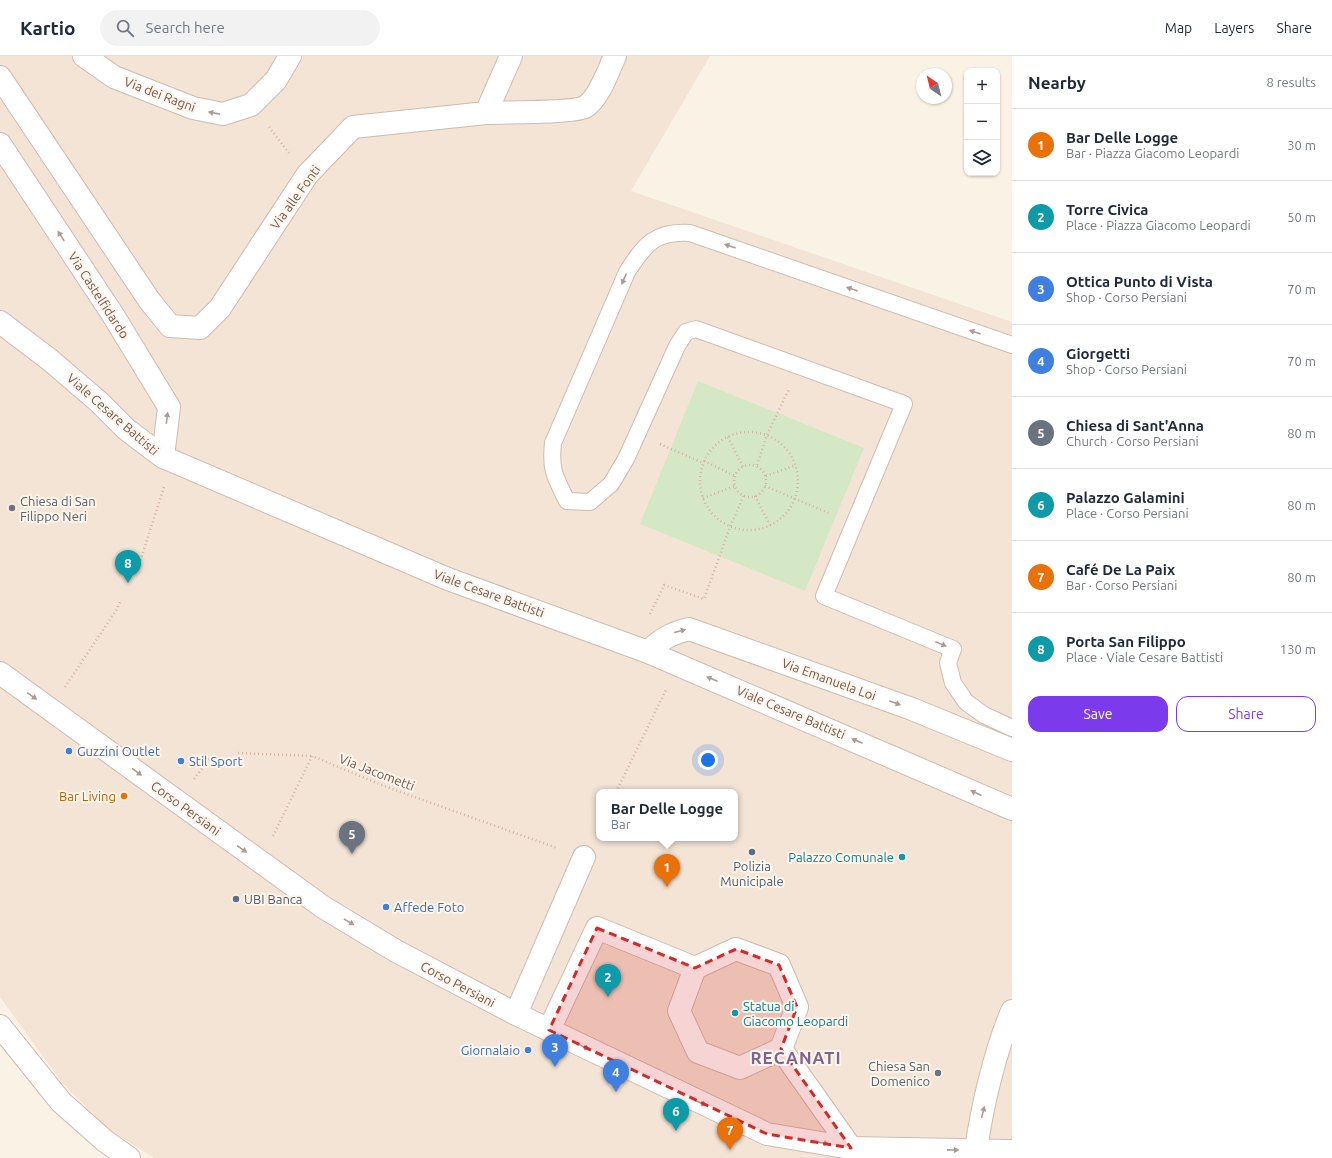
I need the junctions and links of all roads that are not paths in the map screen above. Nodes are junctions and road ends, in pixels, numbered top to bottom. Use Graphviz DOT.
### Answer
graph roads {
  1 [pos="84,56"];
  2 [pos="290,56"];
  3 [pos="511,56"];
  4 [pos="615,56"];
  5 [pos="0,77"];
  6 [pos="486,113"];
  7 [pos="0,144"];
  8 [pos="0,322"];
  9 [pos="1012,345"];
  10 [pos="163,457"];
  11 [pos="641,649"];
  12 [pos="0,673"];
  13 [pos="1012,728"];
  14 [pos="1012,750"];
  15 [pos="1012,809"];
  16 [pos="584,857"];
  17 [pos="695,968"];
  18 [pos="1012,1011"];
  19 [pos="516,1014"];
  20 [pos="0,1026"];
  21 [pos="549,1030"];
  22 [pos="782,1049"];
  23 [pos="851,1148"];
  24 [pos="976,1150"];
  25 [pos="1012,1151"];
  26 [pos="129,1158"];
  2 -- 1 [label="street, Via dei Ragni, one-way"];
  3 -- 6 [label="street"];
  4 -- 6 [label="street, Via alle Fonti"];
  5 -- 6 [label="street, Via alle Fonti"];
  10 -- 7 [label="street, Via Castelfidardo, one-way"];
  8 -- 10 [label="street, Viale Cesare Battisti"];
  9 -- 13 [label="lane, one-way"];
  10 -- 11 [label="street, Viale Cesare Battisti"];
  11 -- 14 [label="street, Via Emanuela Loi, one-way"];
  15 -- 11 [label="street, Viale Cesare Battisti, one-way"];
  12 -- 19 [label="street, Corso Persiani, one-way"];
  16 -- 19 [label="street"];
  17 -- 21 [label="street"];
  17 -- 22 [label="street"];
  17 -- 22 [label="street"];
  24 -- 18 [label="street, one-way"];
  19 -- 21 [label="street, Corso Persiani"];
  20 -- 26 [label="street"];
  21 -- 23 [label="street, Corso Persiani, one-way"];
  22 -- 23 [label="street"];
  23 -- 24 [label="street, Corso Persiani, one-way"];
  24 -- 25 [label="street, Corso Persiani"];
}
